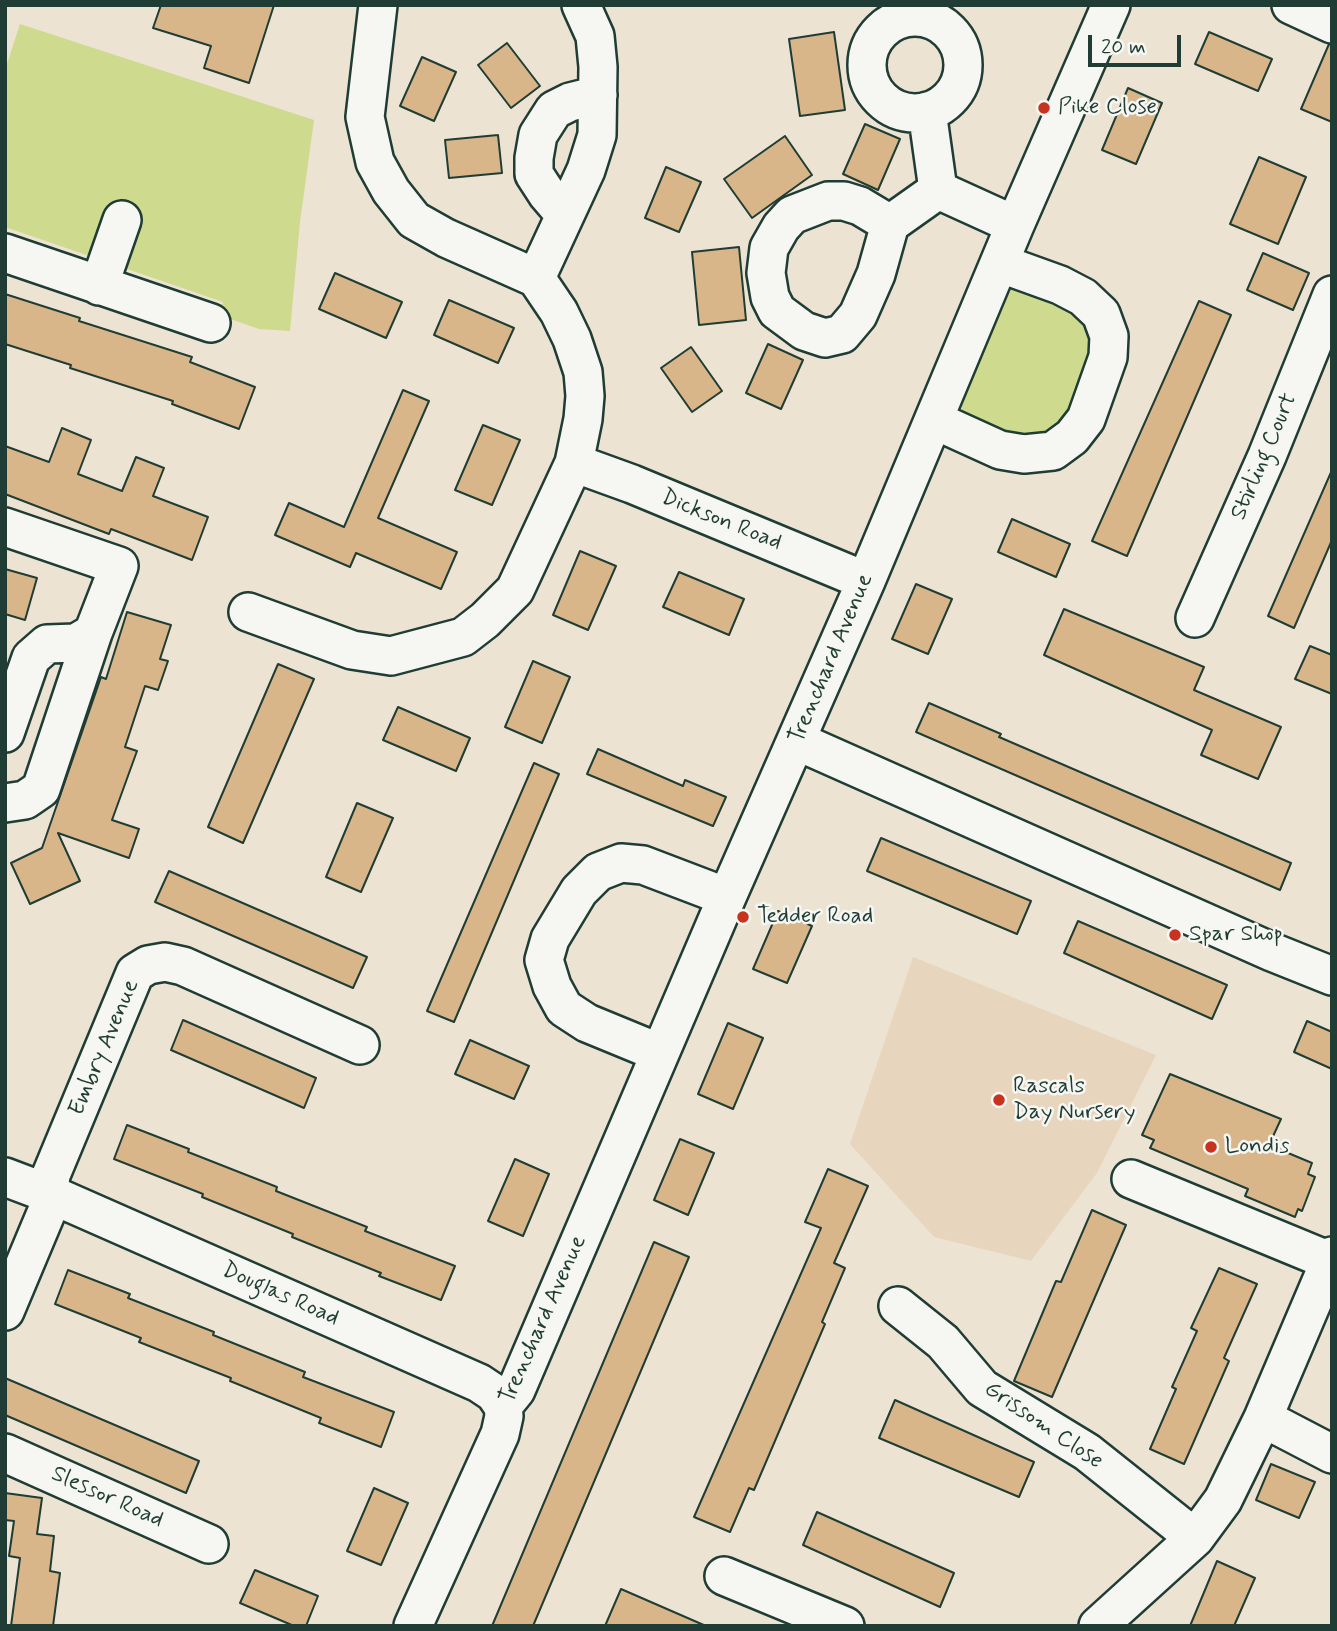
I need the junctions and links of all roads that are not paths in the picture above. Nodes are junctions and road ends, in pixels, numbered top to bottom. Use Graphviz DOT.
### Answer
graph roads {
  1 [pos="378,5"];
  2 [pos="581,5"];
  3 [pos="1111,5"];
  4 [pos="1291,5"];
  5 [pos="1332,24"];
  6 [pos="598,95"];
  7 [pos="927,111"];
  8 [pos="938,190"];
  9 [pos="565,215"];
  10 [pos="122,219"];
  11 [pos="890,224"];
  12 [pos="1015,225"];
  13 [pos="5,253"];
  14 [pos="999,263"];
  15 [pos="536,278"];
  16 [pos="99,286"];
  17 [pos="1332,295"];
  18 [pos="211,323"];
  19 [pos="934,420"];
  20 [pos="574,463"];
  21 [pos="5,527"];
  22 [pos="866,581"];
  23 [pos="248,612"];
  24 [pos="1195,618"];
  25 [pos="93,633"];
  26 [pos="5,733"];
  27 [pos="797,741"];
  28 [pos="5,803"];
  29 [pos="727,897"];
  30 [pos="1332,976"];
  31 [pos="360,1045"];
  32 [pos="660,1053"];
  33 [pos="5,1177"];
  34 [pos="1131,1179"];
  35 [pos="50,1194"];
  36 [pos="1331,1259"];
  37 [pos="898,1306"];
  38 [pos="5,1311"];
  39 [pos="503,1406"];
  40 [pos="1263,1418"];
  41 [pos="5,1453"];
  42 [pos="1332,1454"];
  43 [pos="1195,1538"];
  44 [pos="209,1544"];
  45 [pos="724,1576"];
  46 [pos="413,1626"];
  47 [pos="845,1626"];
  48 [pos="1098,1626"];
  1 -- 15 [label="street"];
  2 -- 6 [label="street"];
  3 -- 12 [label="street, Trenchard Avenue"];
  4 -- 5 [label="street"];
  6 -- 9 [label="street"];
  6 -- 9 [label="street"];
  7 -- 8 [label="street"];
  8 -- 11 [label="street"];
  8 -- 12 [label="street"];
  9 -- 15 [label="street"];
  10 -- 16 [label="street"];
  12 -- 14 [label="street, Trenchard Avenue"];
  13 -- 16 [label="street"];
  14 -- 19 [label="street, Trenchard Avenue"];
  14 -- 19 [label="street"];
  15 -- 20 [label="street"];
  16 -- 18 [label="street"];
  17 -- 24 [label="street, Stirling Court"];
  19 -- 22 [label="street, Trenchard Avenue"];
  20 -- 22 [label="street, Dickson Road"];
  20 -- 23 [label="street"];
  21 -- 25 [label="street"];
  22 -- 27 [label="street, Trenchard Avenue"];
  25 -- 26 [label="street"];
  25 -- 28 [label="street"];
  27 -- 29 [label="street, Trenchard Avenue"];
  27 -- 30 [label="street"];
  29 -- 32 [label="street, Trenchard Avenue"];
  29 -- 32 [label="street"];
  31 -- 35 [label="street, Embry Avenue"];
  32 -- 39 [label="street, Trenchard Avenue"];
  33 -- 35 [label="street, Douglas Road"];
  34 -- 36 [label="street"];
  35 -- 38 [label="street"];
  35 -- 39 [label="street, Douglas Road"];
  36 -- 40 [label="street"];
  37 -- 43 [label="street, Grissom Close"];
  39 -- 46 [label="street, Trenchard Avenue"];
  40 -- 42 [label="street"];
  40 -- 43 [label="street"];
  41 -- 44 [label="street, Slessor Road"];
  43 -- 48 [label="street"];
  45 -- 47 [label="street"];
}
